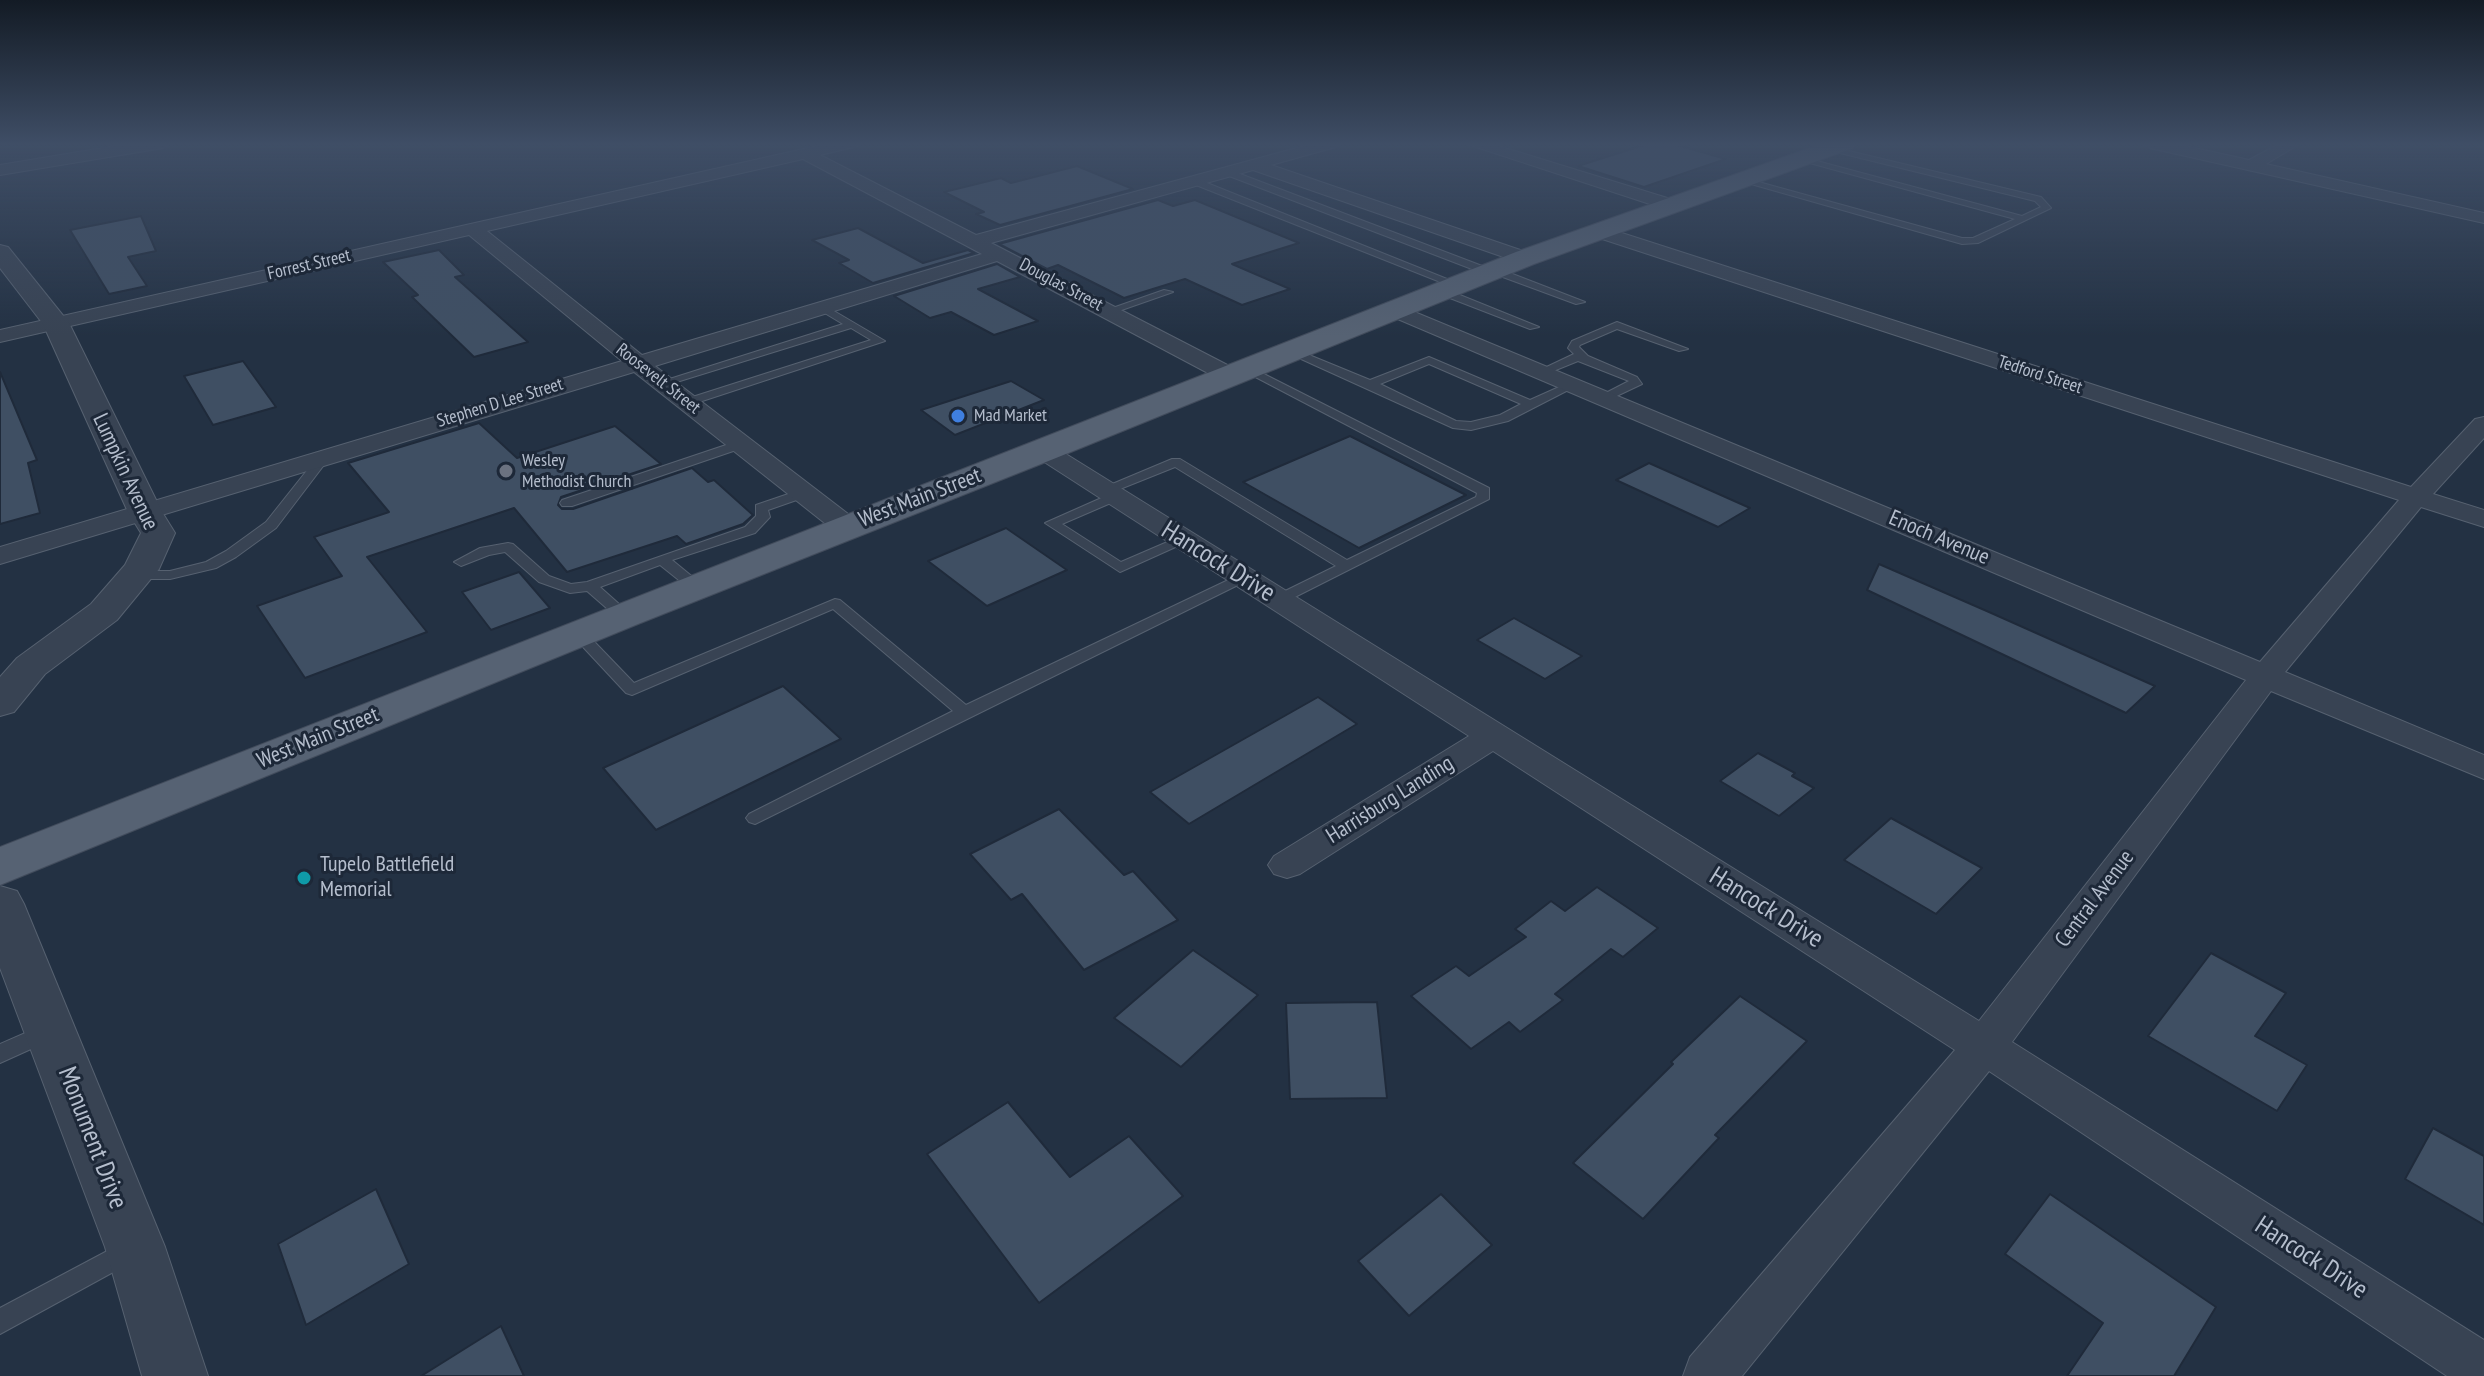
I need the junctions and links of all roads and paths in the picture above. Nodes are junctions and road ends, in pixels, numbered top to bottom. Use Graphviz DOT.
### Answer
graph roads {
  1 [pos="564,207"];
  2 [pos="911,207"];
  3 [pos="1099,207"];
  4 [pos="1256,207"];
  5 [pos="1321,207"];
  6 [pos="1378,207"];
  7 [pos="1665,207"];
  8 [pos="1840,207"];
  9 [pos="1979,207"];
  10 [pos="2046,207"];
  11 [pos="2438,207"];
  12 [pos="2483,217"];
  13 [pos="2023,219"];
  14 [pos="472,228"];
  15 [pos="1597,231"];
  16 [pos="977,241"];
  17 [pos="0,252"];
  18 [pos="1001,254"];
  19 [pos="1525,258"];
  20 [pos="1491,271"];
  21 [pos="1449,288"];
  22 [pos="1168,292"];
  23 [pos="1580,302"];
  24 [pos="822,307"];
  25 [pos="1393,310"];
  26 [pos="1109,311"];
  27 [pos="56,323"];
  28 [pos="851,325"];
  29 [pos="1534,327"];
  30 [pos="0,336"];
  31 [pos="1683,349"];
  32 [pos="1292,351"];
  33 [pos="1584,358"];
  34 [pos="636,362"];
  35 [pos="1240,372"];
  36 [pos="1542,372"];
  37 [pos="663,383"];
  38 [pos="1370,384"];
  39 [pos="1572,385"];
  40 [pos="1604,398"];
  41 [pos="687,402"];
  42 [pos="1530,404"];
  43 [pos="2484,424"];
  44 [pos="741,444"];
  45 [pos="1044,451"];
  46 [pos="324,457"];
  47 [pos="803,493"];
  48 [pos="1110,493"];
  49 [pos="2416,497"];
  50 [pos="567,503"];
  51 [pos="145,512"];
  52 [pos="2484,519"];
  53 [pos="846,526"];
  54 [pos="1184,540"];
  55 [pos="0,556"];
  56 [pos="662,559"];
  57 [pos="461,562"];
  58 [pos="1347,566"];
  59 [pos="136,575"];
  60 [pos="1243,577"];
  61 [pos="590,586"];
  62 [pos="695,586"];
  63 [pos="1278,600"];
  64 [pos="623,615"];
  65 [pos="578,633"];
  66 [pos="2266,675"];
  67 [pos="0,703"];
  68 [pos="964,712"];
  69 [pos="1493,736"];
  70 [pos="2484,768"];
  71 [pos="755,818"];
  72 [pos="1287,865"];
  73 [pos="0,867"];
  74 [pos="0,904"];
  75 [pos="50,1031"];
  76 [pos="1984,1046"];
  77 [pos="0,1054"];
  78 [pos="135,1247"];
  79 [pos="0,1322"];
  80 [pos="2484,1370"];
  81 [pos="175,1376"];
  82 [pos="1709,1376"];
  1 -- 14 [label="street, Forrest Street"];
  2 -- 16 [label="street, Douglas Street"];
  3 -- 16 [label="street"];
  4 -- 21 [label="lane"];
  5 -- 20 [label="lane"];
  6 -- 19 [label="street"];
  7 -- 15 [label="main road, West Main Street"];
  8 -- 13 [label="lane"];
  9 -- 13 [label="lane"];
  10 -- 13 [label="lane"];
  11 -- 12 [label="street"];
  14 -- 27 [label="street, Forrest Street"];
  14 -- 34 [label="street, Roosevelt Street"];
  15 -- 19 [label="main road, West Main Street"];
  15 -- 49 [label="street, Tedford Street"];
  16 -- 18 [label="street, Douglas Street"];
  17 -- 27 [label="street, Lumpkin Avenue"];
  18 -- 24 [label="street, Stephen D Lee Street"];
  18 -- 26 [label="street, Douglas Street"];
  19 -- 20 [label="main road, West Main Street"];
  20 -- 21 [label="main road, West Main Street"];
  20 -- 23 [label="lane"];
  21 -- 25 [label="main road, West Main Street"];
  21 -- 29 [label="lane"];
  22 -- 26 [label="lane"];
  24 -- 28 [label="lane"];
  24 -- 34 [label="street, Stephen D Lee Street"];
  25 -- 32 [label="main road, West Main Street"];
  25 -- 36 [label="street, Enoch Avenue"];
  26 -- 35 [label="street, Douglas Street"];
  27 -- 30 [label="street, Forrest Street"];
  27 -- 51 [label="street, Lumpkin Avenue"];
  28 -- 37 [label="lane"];
  28 -- 41 [label="lane"];
  31 -- 33 [label="lane"];
  32 -- 35 [label="main road, West Main Street"];
  32 -- 38 [label="lane"];
  33 -- 36 [label="lane"];
  33 -- 40 [label="lane"];
  34 -- 37 [label="street, Roosevelt Street"];
  34 -- 46 [label="street, Stephen D Lee Street"];
  35 -- 45 [label="main road, West Main Street"];
  35 -- 58 [label="lane"];
  36 -- 39 [label="street, Enoch Avenue"];
  37 -- 41 [label="street, Roosevelt Street"];
  38 -- 42 [label="lane"];
  38 -- 42 [label="lane"];
  39 -- 40 [label="street, Enoch Avenue"];
  39 -- 42 [label="lane"];
  40 -- 66 [label="street, Enoch Avenue"];
  41 -- 44 [label="street, Roosevelt Street"];
  43 -- 49 [label="street, Central Avenue"];
  44 -- 47 [label="street, Roosevelt Street"];
  44 -- 50 [label="lane"];
  45 -- 48 [label="street, Hancock Drive"];
  45 -- 53 [label="main road, West Main Street"];
  46 -- 51 [label="street, Stephen D Lee Street"];
  46 -- 59 [label="lane"];
  47 -- 53 [label="street, Roosevelt Street"];
  47 -- 56 [label="lane"];
  48 -- 54 [label="street, Hancock Drive"];
  48 -- 54 [label="lane"];
  48 -- 58 [label="lane"];
  49 -- 52 [label="street, Tedford Street"];
  49 -- 66 [label="street, Central Avenue"];
  51 -- 55 [label="street, Stephen D Lee Street"];
  51 -- 59 [label="street, Lumpkin Avenue"];
  53 -- 62 [label="main road, West Main Street"];
  54 -- 60 [label="street, Hancock Drive"];
  56 -- 61 [label="lane"];
  56 -- 62 [label="lane"];
  57 -- 61 [label="lane"];
  58 -- 63 [label="lane"];
  59 -- 67 [label="street, Lumpkin Avenue"];
  60 -- 63 [label="street, Hancock Drive"];
  60 -- 68 [label="lane"];
  61 -- 64 [label="lane"];
  62 -- 64 [label="main road, West Main Street"];
  63 -- 69 [label="street, Hancock Drive"];
  64 -- 65 [label="main road, West Main Street"];
  65 -- 68 [label="lane"];
  65 -- 73 [label="main road, West Main Street"];
  66 -- 70 [label="street, Enoch Avenue"];
  66 -- 76 [label="street, Central Avenue"];
  68 -- 71 [label="lane"];
  69 -- 72 [label="street, Harrisburg Landing"];
  69 -- 76 [label="street, Hancock Drive"];
  74 -- 75 [label="street, Monument Drive"];
  75 -- 77 [label="lane"];
  75 -- 78 [label="street, Monument Drive"];
  76 -- 80 [label="street, Hancock Drive"];
  76 -- 82 [label="street, Central Avenue"];
  78 -- 79 [label="lane"];
  78 -- 81 [label="street, Monument Drive"];
}
